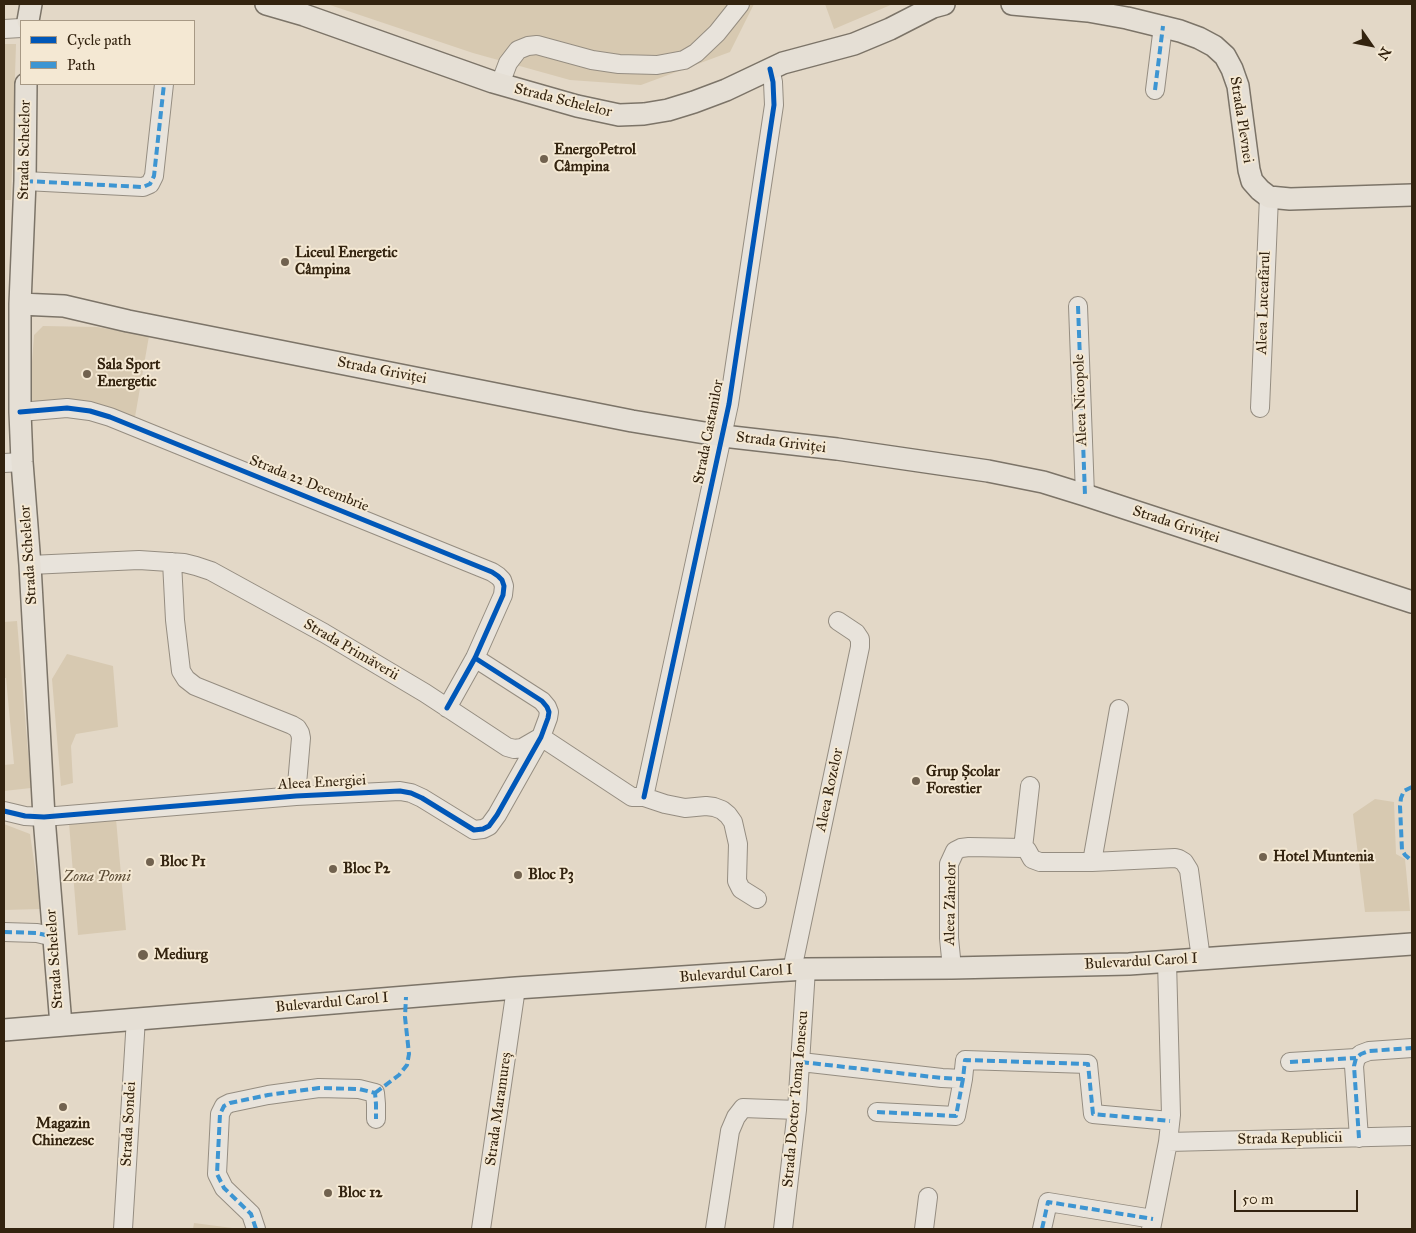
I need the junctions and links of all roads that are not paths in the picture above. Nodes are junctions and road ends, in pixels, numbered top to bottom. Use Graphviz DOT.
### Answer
graph roads {
  1 [pos="31,4"];
  2 [pos="266,4"];
  3 [pos="740,4"];
  4 [pos="944,4"];
  5 [pos="1012,4"];
  6 [pos="28,20"];
  7 [pos="1163,26"];
  8 [pos="20,28"];
  9 [pos="4,29"];
  10 [pos="770,69"];
  11 [pos="500,84"];
  12 [pos="26,85"];
  13 [pos="164,85"];
  14 [pos="1155,90"];
  15 [pos="25,181"];
  16 [pos="1412,195"];
  17 [pos="1269,197"];
  18 [pos="20,304"];
  19 [pos="1078,306"];
  20 [pos="1260,408"];
  21 [pos="20,412"];
  22 [pos="723,436"];
  23 [pos="13,462"];
  24 [pos="1085,495"];
  25 [pos="172,562"];
  26 [pos="30,565"];
  27 [pos="1412,602"];
  28 [pos="838,621"];
  29 [pos="475,658"];
  30 [pos="447,708"];
  31 [pos="1119,709"];
  32 [pos="541,737"];
  33 [pos="1030,786"];
  34 [pos="296,796"];
  35 [pos="644,797"];
  36 [pos="4,811"];
  37 [pos="44,817"];
  38 [pos="1024,848"];
  39 [pos="1092,862"];
  40 [pos="757,899"];
  41 [pos="4,932"];
  42 [pos="54,936"];
  43 [pos="1412,944"];
  44 [pos="1201,959"];
  45 [pos="1168,961"];
  46 [pos="952,968"];
  47 [pos="799,970"];
  48 [pos="516,988"];
  49 [pos="136,1018"];
  50 [pos="60,1025"];
  51 [pos="4,1030"];
  52 [pos="1412,1048"];
  53 [pos="1356,1058"];
  54 [pos="801,1062"];
  55 [pos="1290,1062"];
  56 [pos="963,1079"];
  57 [pos="797,1110"];
  58 [pos="877,1112"];
  59 [pos="376,1119"];
  60 [pos="1170,1122"];
  61 [pos="1412,1136"];
  62 [pos="1359,1138"];
  63 [pos="1168,1142"];
  64 [pos="928,1197"];
  65 [pos="1152,1224"];
  66 [pos="123,1229"];
  67 [pos="256,1229"];
  68 [pos="482,1229"];
  69 [pos="715,1229"];
  70 [pos="783,1229"];
  71 [pos="924,1229"];
  72 [pos="1042,1229"];
  1 -- 6 [label="main road"];
  2 -- 11 [label="main road, Strada Schelelor"];
  3 -- 11 [label="street"];
  4 -- 10 [label="main road, Strada Schelelor"];
  5 -- 7 [label="main road, Strada Plevnei"];
  7 -- 14 [label="street"];
  7 -- 17 [label="main road, Strada Plevnei"];
  8 -- 9 [label="street"];
  10 -- 11 [label="main road, Strada Schelelor"];
  10 -- 22 [label="street, Strada Castanilor"];
  12 -- 15 [label="main road, Strada Schelelor"];
  13 -- 15 [label="street"];
  15 -- 18 [label="main road, Strada Schelelor"];
  16 -- 17 [label="main road"];
  17 -- 20 [label="street, Aleea Luceafărul"];
  18 -- 21 [label="main road, Strada Schelelor"];
  18 -- 22 [label="main road, Strada Griviței"];
  19 -- 24 [label="street, Aleea Nicopole"];
  21 -- 23 [label="main road, Strada Schelelor"];
  21 -- 29 [label="street, Strada 22 Decembrie"];
  22 -- 24 [label="main road, Strada Griviței"];
  22 -- 35 [label="street, Strada Castanilor"];
  23 -- 26 [label="main road, Strada Schelelor"];
  24 -- 27 [label="main road, Strada Griviței"];
  25 -- 26 [label="street, Strada Primăverii"];
  25 -- 30 [label="street, Strada Primăverii"];
  25 -- 34 [label="street"];
  26 -- 37 [label="main road, Strada Schelelor"];
  28 -- 47 [label="street, Aleea Rozelor"];
  29 -- 30 [label="street, Strada 22 Decembrie"];
  29 -- 32 [label="street"];
  30 -- 32 [label="street, Strada Primăverii"];
  31 -- 39 [label="street"];
  32 -- 34 [label="street, Aleea Energiei"];
  32 -- 35 [label="street"];
  33 -- 38 [label="street"];
  34 -- 37 [label="street, Aleea Energiei"];
  35 -- 40 [label="street"];
  36 -- 37 [label="street, Aleea Energiei"];
  37 -- 42 [label="main road, Strada Schelelor"];
  38 -- 39 [label="street"];
  38 -- 46 [label="street, Aleea Zânelor"];
  39 -- 44 [label="street"];
  41 -- 42 [label="street"];
  42 -- 50 [label="main road, Strada Schelelor"];
  43 -- 44 [label="main road, Bulevardul Carol I"];
  44 -- 45 [label="main road, Bulevardul Carol I"];
  45 -- 46 [label="main road, Bulevardul Carol I"];
  45 -- 60 [label="street"];
  46 -- 47 [label="main road, Bulevardul Carol I"];
  47 -- 48 [label="main road, Bulevardul Carol I"];
  47 -- 54 [label="street, Strada Doctor Toma Ionescu"];
  48 -- 49 [label="main road, Bulevardul Carol I"];
  48 -- 68 [label="street, Strada Maramureș"];
  49 -- 50 [label="main road, Bulevardul Carol I"];
  49 -- 66 [label="street, Strada Sondei"];
  50 -- 51 [label="main road, Bulevardul Carol I"];
  52 -- 53 [label="street"];
  53 -- 55 [label="street"];
  53 -- 62 [label="street"];
  54 -- 56 [label="street"];
  54 -- 57 [label="street, Strada Doctor Toma Ionescu"];
  56 -- 58 [label="street"];
  56 -- 60 [label="street"];
  57 -- 69 [label="street"];
  57 -- 70 [label="street, Strada Doctor Toma Ionescu"];
  59 -- 67 [label="street"];
  60 -- 63 [label="street"];
  61 -- 62 [label="street, Strada Republicii"];
  62 -- 63 [label="street, Strada Republicii"];
  63 -- 65 [label="street"];
  64 -- 71 [label="street"];
  65 -- 72 [label="street"];
}
